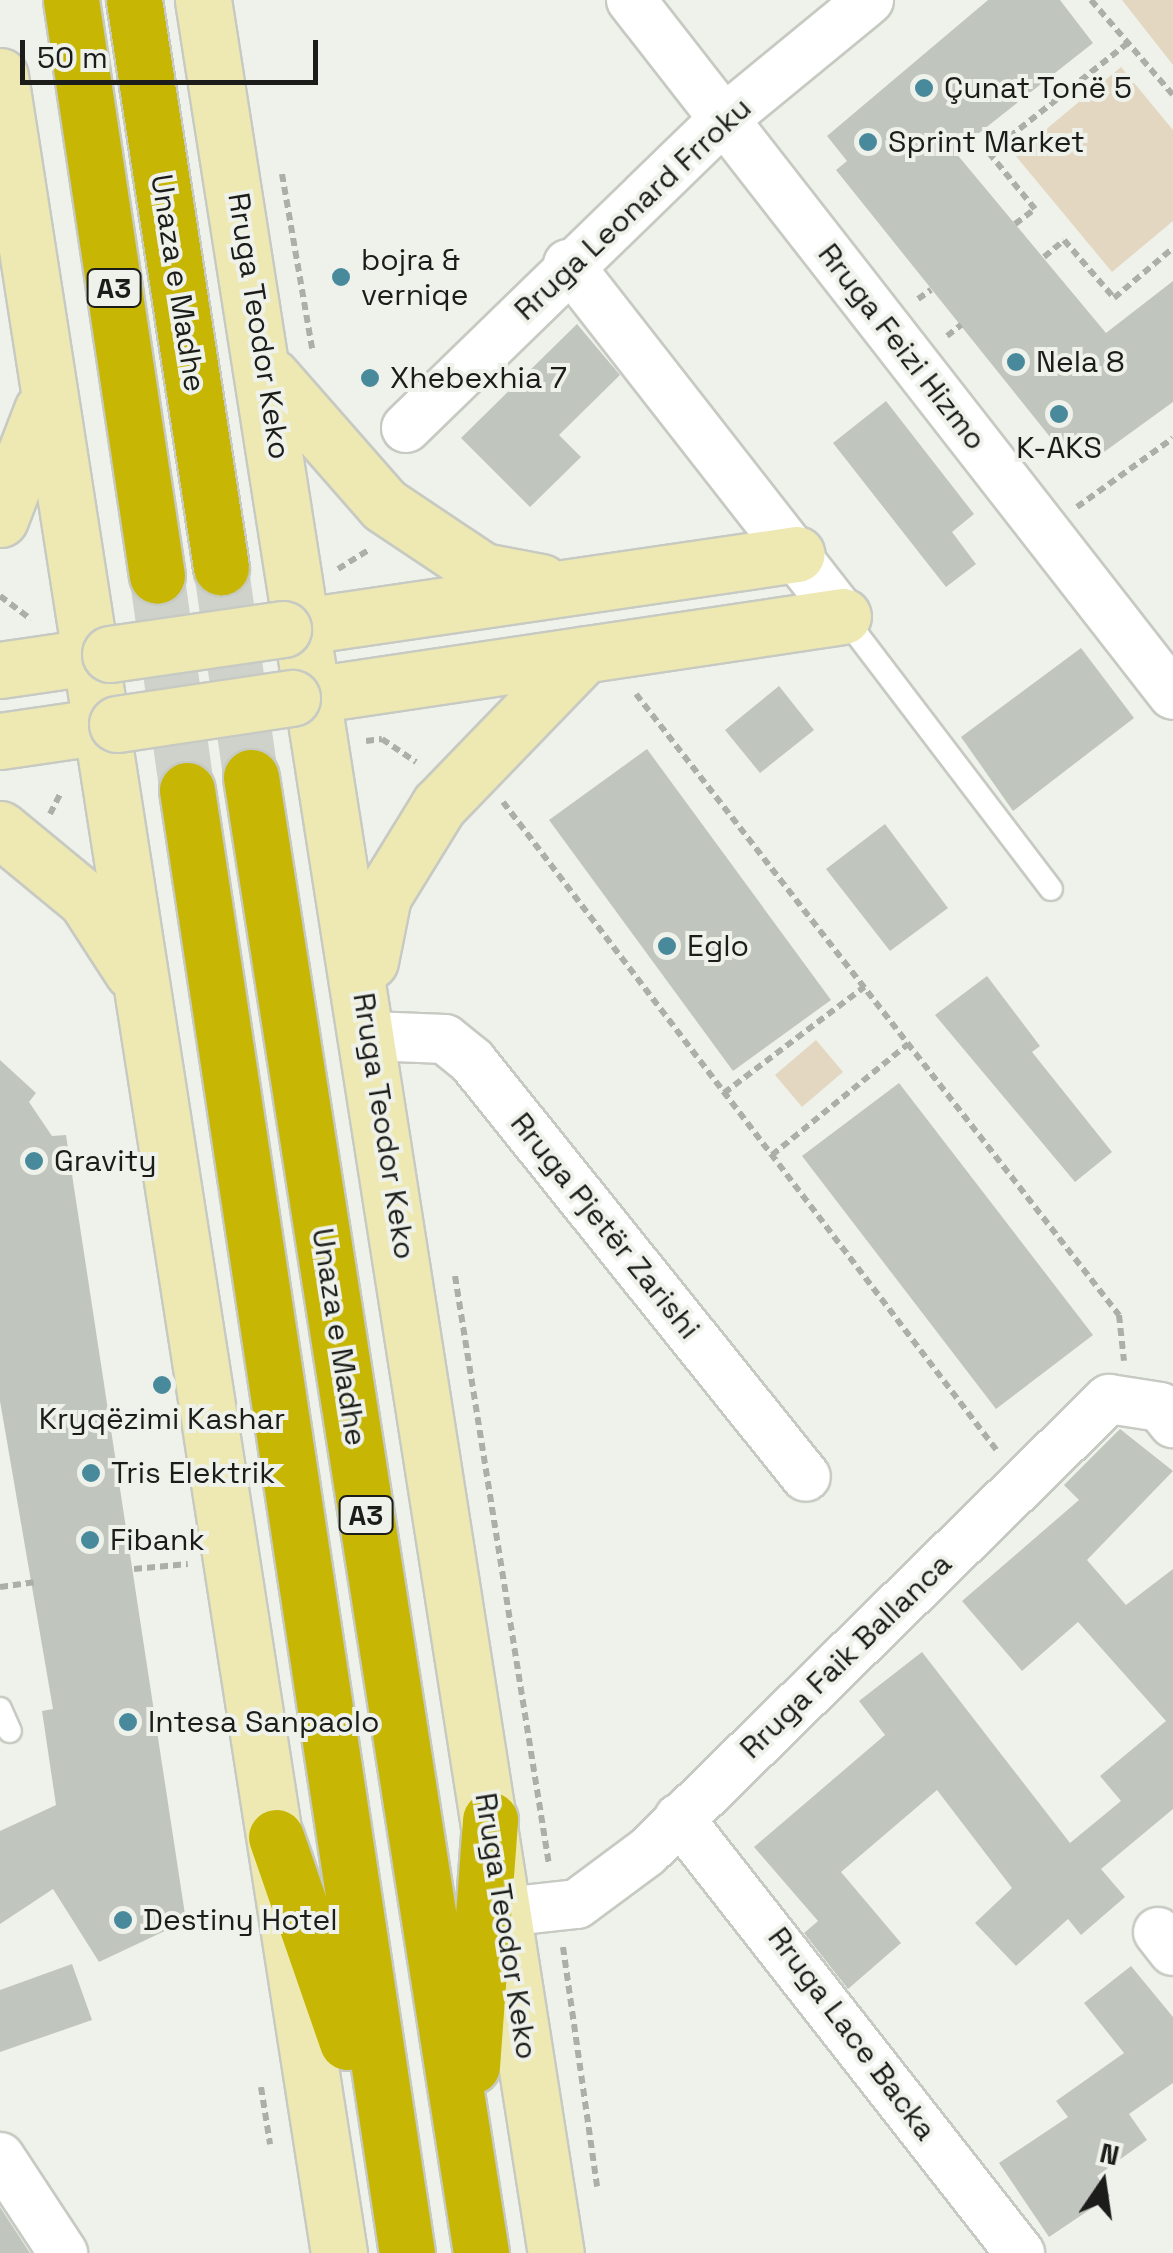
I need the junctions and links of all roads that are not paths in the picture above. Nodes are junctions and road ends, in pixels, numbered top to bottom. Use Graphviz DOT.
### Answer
graph roads {
  1 [pos="71,0"];
  2 [pos="134,0"];
  3 [pos="203,0"];
  4 [pos="631,0"];
  5 [pos="869,0"];
  6 [pos="0,76"];
  7 [pos="723,120"];
  8 [pos="568,264"];
  9 [pos="292,368"];
  10 [pos="44,403"];
  11 [pos="406,428"];
  12 [pos="0,519"];
  13 [pos="797,554"];
  14 [pos="221,566"];
  15 [pos="157,576"];
  16 [pos="569,587"];
  17 [pos="843,616"];
  18 [pos="295,627"];
  19 [pos="99,656"];
  20 [pos="0,670"];
  21 [pos="603,674"];
  22 [pos="1173,695"];
  23 [pos="305,696"];
  24 [pos="108,725"];
  25 [pos="0,741"];
  26 [pos="251,777"];
  27 [pos="188,790"];
  28 [pos="0,828"];
  29 [pos="1051,888"];
  30 [pos="148,1009"];
  31 [pos="367,1014"];
  32 [pos="1173,1422"];
  33 [pos="806,1477"];
  34 [pos="0,1709"];
  35 [pos="10,1730"];
  36 [pos="679,1818"];
  37 [pos="490,1820"];
  38 [pos="276,1837"];
  39 [pos="530,1911"];
  40 [pos="462,2134"];
  41 [pos="392,2144"];
  42 [pos="0,2157"];
  43 [pos="63,2253"];
  44 [pos="339,2253"];
  45 [pos="407,2253"];
  46 [pos="481,2253"];
  47 [pos="556,2253"];
  48 [pos="1020,2253"];
  1 -- 15 [label="highway, Unaza e Madhe / A3"];
  2 -- 14 [label="highway, Unaza e Madhe / A3"];
  3 -- 9 [label="main road, Rruga Teodor Keko"];
  4 -- 7 [label="street, Rruga Feizi Hizmo"];
  5 -- 7 [label="street, Rruga Leonard Frroku"];
  6 -- 10 [label="main road"];
  7 -- 8 [label="street, Rruga Leonard Frroku"];
  7 -- 22 [label="street, Rruga Feizi Hizmo"];
  8 -- 11 [label="street, Rruga Leonard Frroku"];
  8 -- 13 [label="street"];
  9 -- 16 [label="main road"];
  9 -- 18 [label="main road, Rruga Teodor Keko"];
  10 -- 12 [label="main road"];
  10 -- 19 [label="main road"];
  13 -- 16 [label="main road"];
  13 -- 17 [label="street"];
  16 -- 18 [label="main road"];
  17 -- 21 [label="main road"];
  17 -- 29 [label="lane"];
  18 -- 19 [label="main road, bridge"];
  18 -- 23 [label="main road, Rruga Teodor Keko"];
  19 -- 20 [label="main road"];
  19 -- 24 [label="main road"];
  21 -- 23 [label="main road"];
  21 -- 31 [label="main road"];
  23 -- 24 [label="main road, bridge"];
  23 -- 31 [label="main road, Rruga Teodor Keko"];
  24 -- 25 [label="main road"];
  24 -- 30 [label="main road"];
  26 -- 40 [label="highway, Unaza e Madhe / A3"];
  27 -- 41 [label="highway, A3"];
  28 -- 30 [label="main road"];
  30 -- 38 [label="main road"];
  31 -- 33 [label="street, Rruga Pjetër Zarishi"];
  31 -- 37 [label="main road, Rruga Teodor Keko"];
  32 -- 36 [label="street, Rruga Faik Ballanca"];
  34 -- 35 [label="lane"];
  36 -- 39 [label="street, Rruga Faik Ballanca"];
  36 -- 48 [label="street, Rruga Lace Backa"];
  37 -- 39 [label="main road, Rruga Teodor Keko"];
  37 -- 40 [label="highway"];
  38 -- 41 [label="highway"];
  38 -- 44 [label="main road"];
  39 -- 47 [label="main road, Rruga Teodor Keko"];
  40 -- 46 [label="highway, Unaza e Madhe / A3"];
  41 -- 45 [label="highway, A3"];
  42 -- 43 [label="street"];
}
